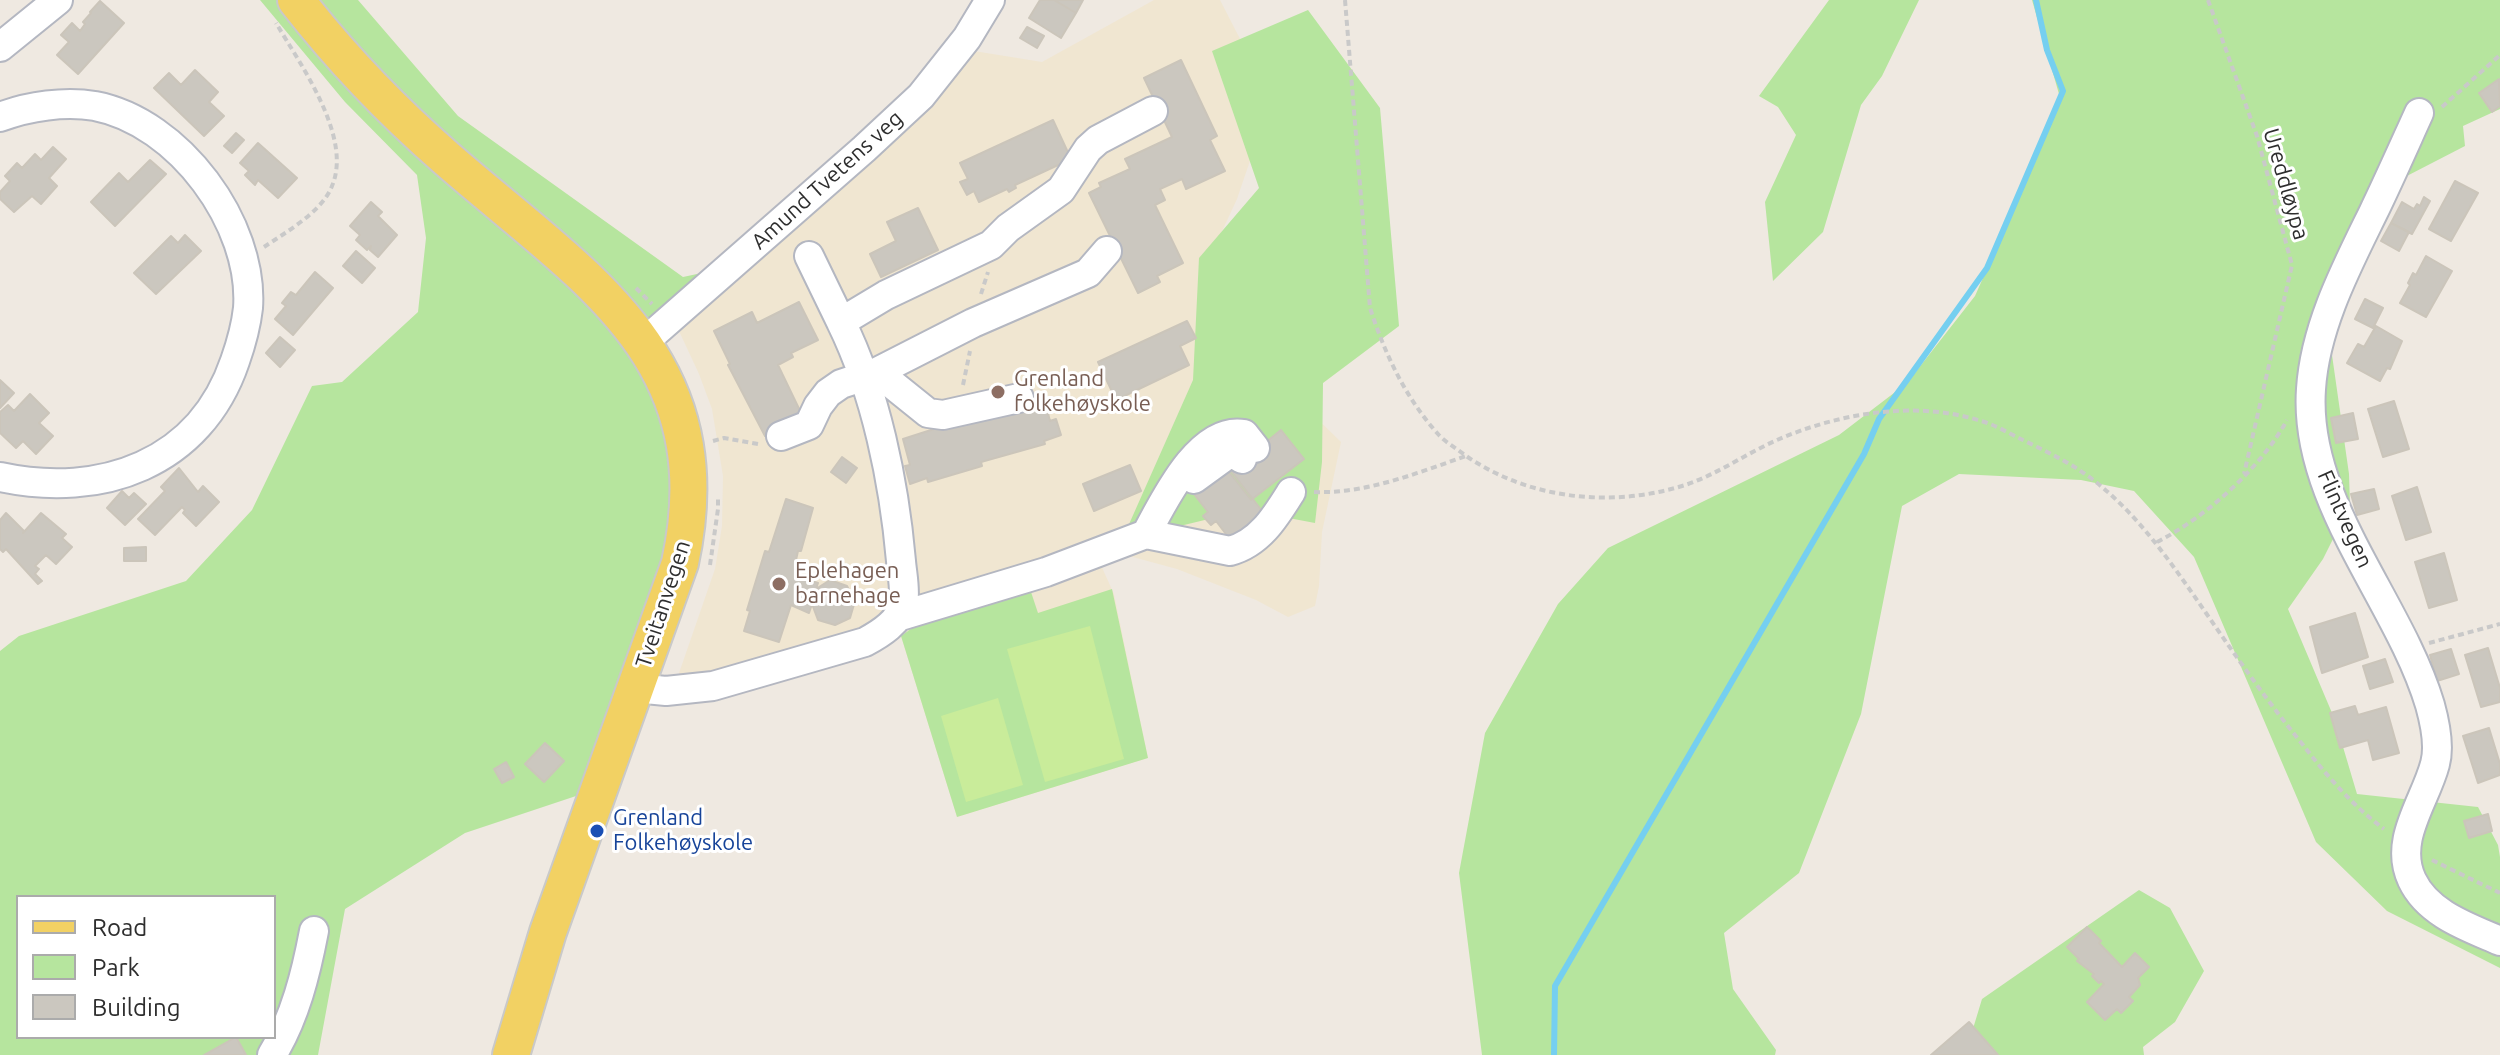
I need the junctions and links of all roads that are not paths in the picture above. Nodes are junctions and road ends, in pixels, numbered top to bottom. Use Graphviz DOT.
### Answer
graph roads {
  1 [pos="58,0"];
  2 [pos="990,0"];
  3 [pos="283,6"];
  4 [pos="0,47"];
  5 [pos="1153,111"];
  6 [pos="2419,113"];
  7 [pos="0,117"];
  8 [pos="1107,251"];
  9 [pos="809,256"];
  10 [pos="841,322"];
  11 [pos="655,333"];
  12 [pos="871,374"];
  13 [pos="1019,398"];
  14 [pos="781,436"];
  15 [pos="1248,453"];
  16 [pos="0,477"];
  17 [pos="1291,492"];
  18 [pos="1146,534"];
  19 [pos="897,617"];
  20 [pos="635,688"];
  21 [pos="314,931"];
  22 [pos="2500,941"];
  23 [pos="272,1055"];
  24 [pos="511,1055"];
  1 -- 4 [label="street"];
  2 -- 11 [label="street, Amund Tvetens veg"];
  3 -- 11 [label="main road, Tveitanvegen"];
  5 -- 10 [label="street"];
  6 -- 22 [label="street, Flintvegen"];
  7 -- 16 [label="street"];
  8 -- 12 [label="street"];
  9 -- 10 [label="street"];
  10 -- 12 [label="street"];
  11 -- 20 [label="main road, Tveitanvegen"];
  12 -- 13 [label="street"];
  12 -- 14 [label="street"];
  12 -- 19 [label="street"];
  15 -- 18 [label="street"];
  17 -- 18 [label="street"];
  18 -- 19 [label="street"];
  19 -- 20 [label="street"];
  20 -- 24 [label="main road, Tveitanvegen"];
  21 -- 23 [label="street"];
}
